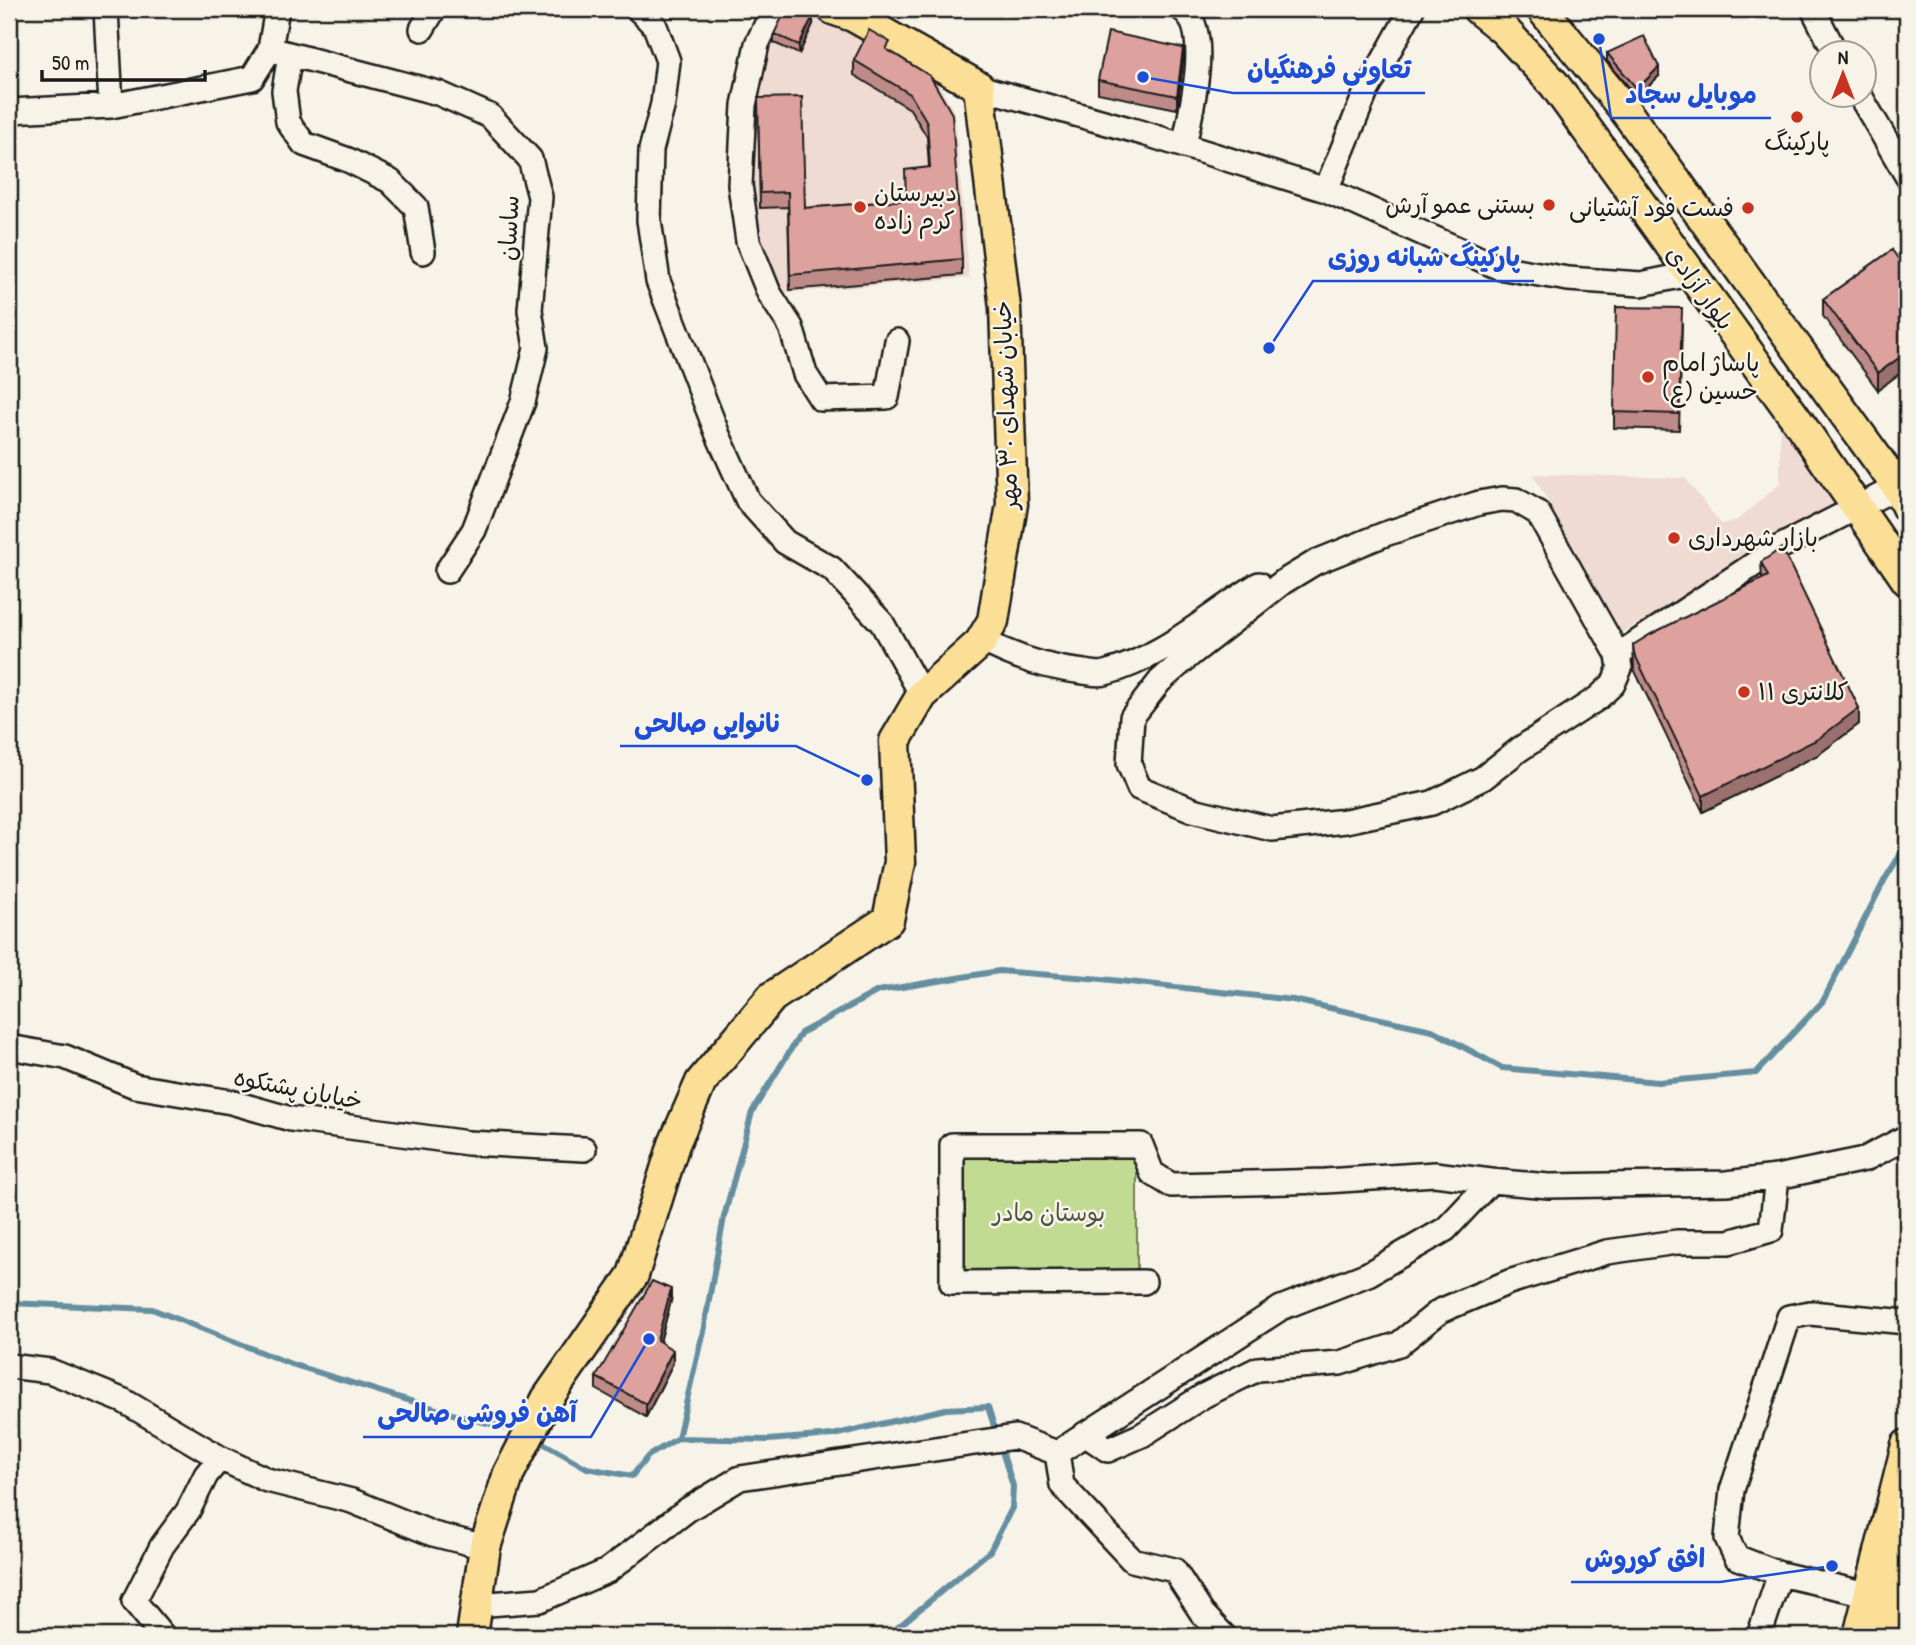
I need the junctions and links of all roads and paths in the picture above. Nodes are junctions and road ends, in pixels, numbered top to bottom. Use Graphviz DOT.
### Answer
graph roads {
  1 [pos="106,9"];
  2 [pos="277,9"];
  3 [pos="434,9"];
  4 [pos="638,9"];
  5 [pos="774,9"];
  6 [pos="1182,9"];
  7 [pos="1412,9"];
  8 [pos="1478,9"];
  9 [pos="1525,9"];
  10 [pos="1542,9"];
  11 [pos="1813,9"];
  12 [pos="846,11"];
  13 [pos="422,29"];
  14 [pos="1504,30"];
  15 [pos="1828,38"];
  16 [pos="280,52"];
  17 [pos="979,87"];
  18 [pos="111,106"];
  19 [pos="1867,108"];
  20 [pos="9,111"];
  21 [pos="1184,146"];
  22 [pos="1907,176"];
  23 [pos="1326,190"];
  24 [pos="423,252"];
  25 [pos="1690,274"];
  26 [pos="897,341"];
  27 [pos="1904,492"];
  28 [pos="1504,497"];
  29 [pos="1857,506"];
  30 [pos="1328,547"];
  31 [pos="1298,560"];
  32 [pos="447,570"];
  33 [pos="1907,580"];
  34 [pos="982,640"];
  35 [pos="1618,656"];
  36 [pos="922,695"];
  37 [pos="9,1047"];
  38 [pos="1907,1137"];
  39 [pos="584,1149"];
  40 [pos="1777,1177"];
  41 [pos="1491,1181"];
  42 [pos="1144,1282"];
  43 [pos="1907,1322"];
  44 [pos="9,1366"];
  45 [pos="1085,1434"];
  46 [pos="1907,1446"];
  47 [pos="1057,1453"];
  48 [pos="220,1458"];
  49 [pos="485,1547"];
  50 [pos="1907,1549"];
  51 [pos="1780,1574"];
  52 [pos="1871,1595"];
  53 [pos="476,1605"];
  54 [pos="163,1636"];
  55 [pos="472,1636"];
  56 [pos="1224,1636"];
  57 [pos="1759,1636"];
  58 [pos="1859,1636"];
  59 [pos="1884,1636"];
  1 -- 18 [label="street"];
  2 -- 16 [label="street"];
  3 -- 13 [label="street"];
  4 -- 36 [label="street"];
  5 -- 26 [label="street"];
  6 -- 21 [label="street"];
  7 -- 23 [label="street"];
  8 -- 14 [label="main road, بلوار آزادی"];
  9 -- 14 [label="main road"];
  10 -- 27 [label="main road, بلوار آزادی"];
  11 -- 15 [label="street"];
  12 -- 17 [label="main road"];
  14 -- 25 [label="main road, بلوار آزادی"];
  16 -- 18 [label="street"];
  16 -- 24 [label="street"];
  16 -- 32 [label="street, ساسان"];
  17 -- 21 [label="street"];
  17 -- 34 [label="main road, خیابان شهدای ۳۰ مهر"];
  18 -- 20 [label="street"];
  19 -- 22 [label="street"];
  21 -- 23 [label="street"];
  23 -- 25 [label="street"];
  25 -- 29 [label="main road, بلوار آزادی"];
  27 -- 29 [label="street"];
  28 -- 30 [label="street"];
  28 -- 35 [label="street"];
  28 -- 35 [label="street"];
  29 -- 33 [label="main road, بلوار آزادی"];
  29 -- 35 [label="street"];
  31 -- 34 [label="street"];
  34 -- 36 [label="main road, خیابان شهدای ۳۰ مهر"];
  36 -- 49 [label="main road, خیابان شهدای ۳۰ مهر"];
  37 -- 39 [label="street, خیابان پشتکوه"];
  38 -- 40 [label="street"];
  40 -- 41 [label="street"];
  40 -- 45 [label="street"];
  41 -- 42 [label="street"];
  41 -- 45 [label="street"];
  43 -- 51 [label="street"];
  44 -- 48 [label="street"];
  45 -- 47 [label="street"];
  46 -- 52 [label="main road"];
  47 -- 53 [label="street"];
  47 -- 56 [label="street"];
  48 -- 49 [label="street"];
  48 -- 54 [label="street"];
  49 -- 53 [label="main road, خیابان شهدای ۳۰ مهر"];
  50 -- 59 [label="main road"];
  51 -- 52 [label="street"];
  51 -- 57 [label="street"];
  52 -- 58 [label="main road"];
  53 -- 55 [label="main road, خیابان شهدای ۳۰ مهر"];
}
